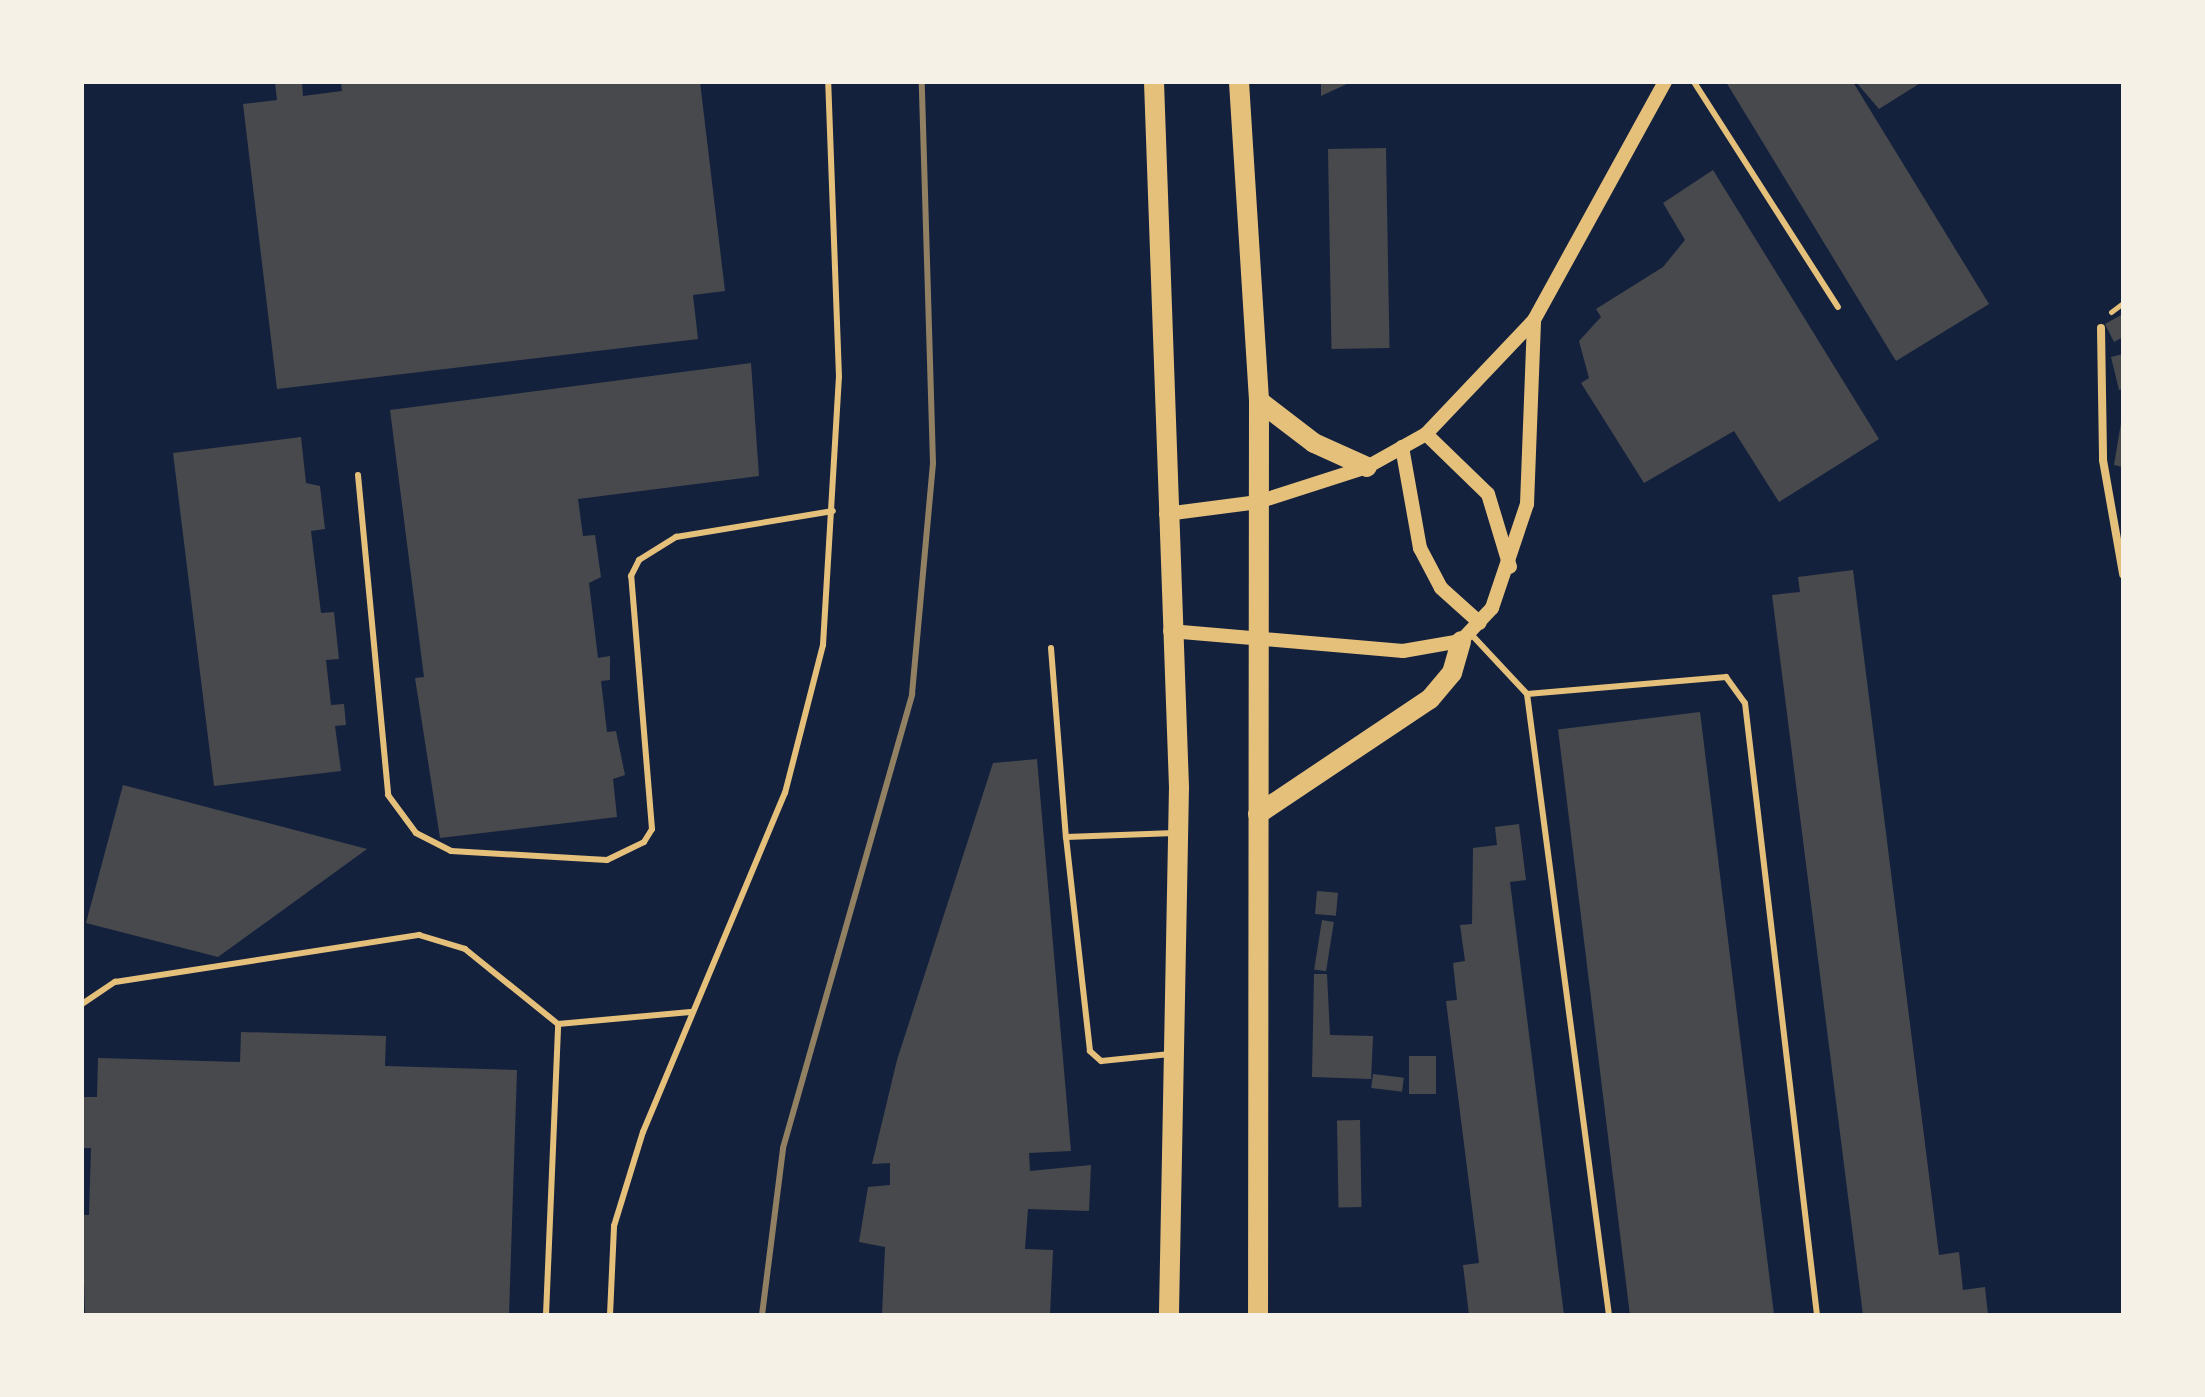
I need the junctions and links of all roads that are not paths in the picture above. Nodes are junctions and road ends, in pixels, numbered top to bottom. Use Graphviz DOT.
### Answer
graph roads {
  1 [pos="828,82"];
  2 [pos="1154,82"];
  3 [pos="1239,82"];
  4 [pos="1665,82"];
  5 [pos="1694,82"];
  6 [pos="1838,307"];
  7 [pos="1534,320"];
  8 [pos="2101,328"];
  9 [pos="1259,401"];
  10 [pos="1426,434"];
  11 [pos="1402,447"];
  12 [pos="1367,467"];
  13 [pos="358,475"];
  14 [pos="1258,502"];
  15 [pos="833,511"];
  16 [pos="1166,514"];
  17 [pos="1510,570"];
  18 [pos="2123,574"];
  19 [pos="1170,631"];
  20 [pos="1470,632"];
  21 [pos="1256,639"];
  22 [pos="1051,648"];
  23 [pos="1527,694"];
  24 [pos="1258,814"];
  25 [pos="1178,832"];
  26 [pos="1066,837"];
  27 [pos="82,1004"];
  28 [pos="690,1012"];
  29 [pos="558,1024"];
  30 [pos="1174,1054"];
  31 [pos="546,1315"];
  32 [pos="610,1315"];
  33 [pos="1169,1315"];
  34 [pos="1258,1315"];
  35 [pos="1609,1315"];
  36 [pos="1817,1315"];
  1 -- 15 [label="lane"];
  2 -- 16 [label="main road"];
  3 -- 9 [label="main road"];
  4 -- 7 [label="street"];
  5 -- 6 [label="lane"];
  7 -- 10 [label="street"];
  7 -- 17 [label="street"];
  8 -- 18 [label="street"];
  9 -- 12 [label="main road"];
  9 -- 14 [label="main road"];
  10 -- 11 [label="street"];
  10 -- 17 [label="street"];
  11 -- 12 [label="street"];
  11 -- 20 [label="street"];
  12 -- 14 [label="street"];
  13 -- 15 [label="lane"];
  14 -- 16 [label="street"];
  14 -- 21 [label="main road"];
  15 -- 28 [label="lane"];
  16 -- 19 [label="main road"];
  17 -- 20 [label="street"];
  19 -- 21 [label="street"];
  19 -- 25 [label="main road"];
  20 -- 21 [label="street"];
  20 -- 23 [label="lane"];
  20 -- 24 [label="main road"];
  21 -- 24 [label="main road"];
  22 -- 26 [label="lane"];
  23 -- 35 [label="lane"];
  23 -- 36 [label="lane"];
  24 -- 34 [label="main road"];
  25 -- 26 [label="lane"];
  25 -- 30 [label="main road"];
  26 -- 30 [label="lane"];
  27 -- 29 [label="lane"];
  28 -- 29 [label="lane"];
  28 -- 32 [label="lane"];
  29 -- 31 [label="lane"];
  30 -- 33 [label="main road"];
}
